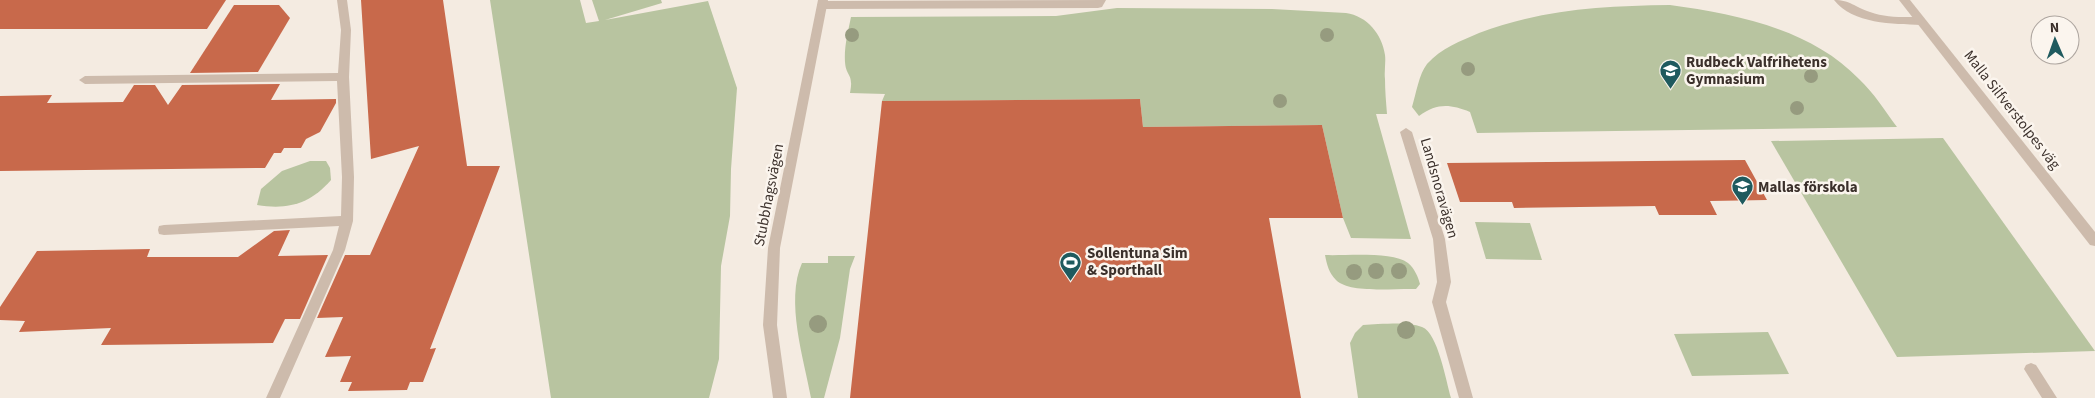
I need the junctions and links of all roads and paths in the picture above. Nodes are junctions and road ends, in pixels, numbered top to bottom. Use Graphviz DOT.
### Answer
graph roads {
  1 [pos="342,0"];
  2 [pos="1101,0"];
  3 [pos="1839,0"];
  4 [pos="1904,0"];
  5 [pos="822,3"];
  6 [pos="1921,21"];
  7 [pos="343,77"];
  8 [pos="85,80"];
  9 [pos="1406,132"];
  10 [pos="347,221"];
  11 [pos="164,230"];
  12 [pos="2095,241"];
  13 [pos="2031,369"];
  14 [pos="273,398"];
  15 [pos="780,398"];
  16 [pos="1466,398"];
  17 [pos="2050,398"];
  1 -- 7 [label="street"];
  2 -- 5 [label="street"];
  3 -- 6 [label="street"];
  4 -- 6 [label="street, Malla Silfverstolpes väg"];
  5 -- 15 [label="street, Stubbhagsvägen"];
  6 -- 12 [label="street, Malla Silfverstolpes väg"];
  7 -- 8 [label="street"];
  7 -- 10 [label="street"];
  9 -- 16 [label="street, Landsnoravägen"];
  10 -- 11 [label="street"];
  10 -- 14 [label="street"];
  13 -- 17 [label="street"];
}
